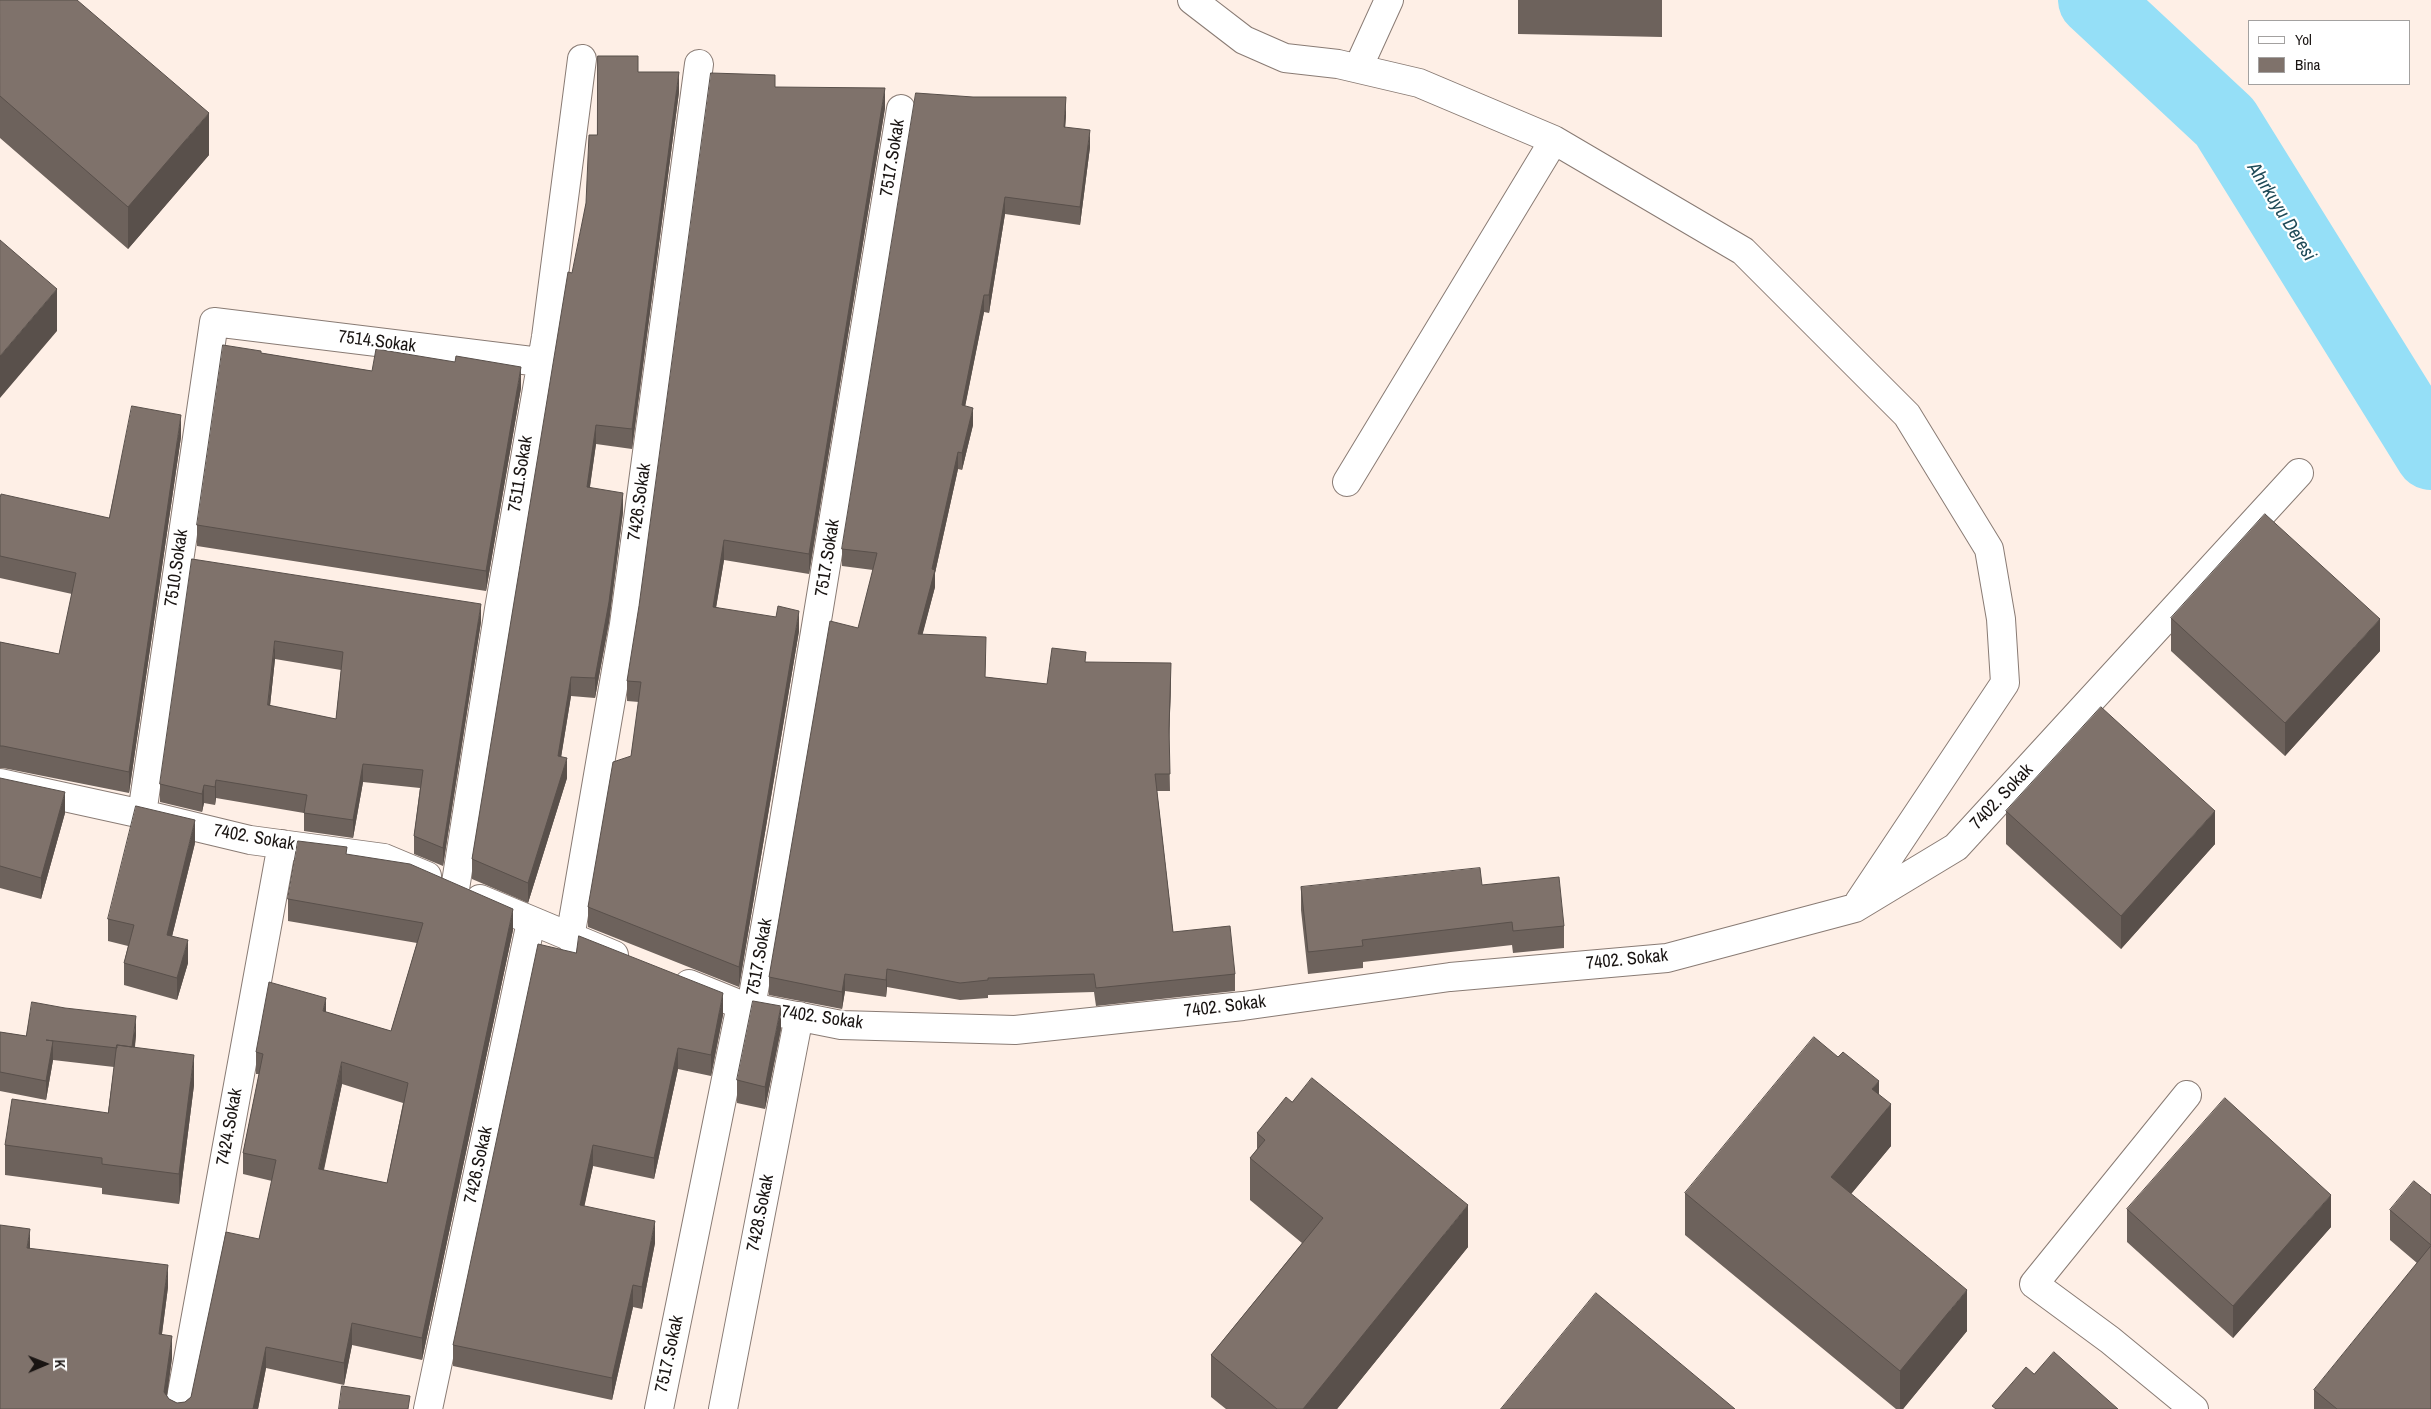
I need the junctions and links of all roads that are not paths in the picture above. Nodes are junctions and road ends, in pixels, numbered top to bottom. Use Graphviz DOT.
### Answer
graph roads {
  1 [pos="1192,0"];
  2 [pos="1389,0"];
  3 [pos="582,58"];
  4 [pos="699,64"];
  5 [pos="1358,68"];
  6 [pos="901,109"];
  7 [pos="1554,140"];
  8 [pos="214,322"];
  9 [pos="540,362"];
  10 [pos="2299,473"];
  11 [pos="1346,482"];
  12 [pos="178,559"];
  13 [pos="208,564"];
  14 [pos="470,604"];
  15 [pos="499,609"];
  16 [pos="0,783"];
  17 [pos="142,814"];
  18 [pos="282,844"];
  19 [pos="455,888"];
  20 [pos="1855,908"];
  21 [pos="531,922"];
  22 [pos="570,938"];
  23 [pos="633,962"];
  24 [pos="669,977"];
  25 [pos="746,1006"];
  26 [pos="799,1016"];
  27 [pos="2187,1095"];
  28 [pos="179,1409"];
  29 [pos="428,1409"];
  30 [pos="659,1409"];
  31 [pos="723,1409"];
  32 [pos="2194,1409"];
  1 -- 5 [label="street"];
  2 -- 5 [label="street"];
  3 -- 9 [label="street, 7511.Sokak"];
  4 -- 22 [label="street, 7426.Sokak"];
  5 -- 7 [label="street"];
  6 -- 25 [label="street, 7517.Sokak"];
  7 -- 11 [label="street"];
  7 -- 20 [label="street"];
  8 -- 9 [label="street, 7514.Sokak"];
  8 -- 12 [label="street, 7510.Sokak"];
  9 -- 15 [label="street, 7511.Sokak"];
  10 -- 20 [label="street, 7402. Sokak"];
  12 -- 13 [label="street"];
  12 -- 17 [label="street, 7510.Sokak"];
  14 -- 15 [label="street"];
  15 -- 19 [label="street, 7511.Sokak"];
  16 -- 17 [label="street, 7402. Sokak"];
  17 -- 18 [label="street, 7402. Sokak"];
  18 -- 19 [label="street, 7402. Sokak"];
  18 -- 28 [label="street, 7424.Sokak"];
  19 -- 21 [label="street, 7402. Sokak"];
  20 -- 26 [label="street, 7402. Sokak"];
  21 -- 22 [label="street, 7402. Sokak"];
  21 -- 29 [label="street, 7426.Sokak"];
  22 -- 23 [label="street, 7402. Sokak"];
  24 -- 25 [label="street, 7402. Sokak"];
  25 -- 26 [label="street, 7402. Sokak"];
  25 -- 30 [label="street, 7517.Sokak"];
  26 -- 31 [label="street, 7428.Sokak"];
  27 -- 32 [label="street"];
}
